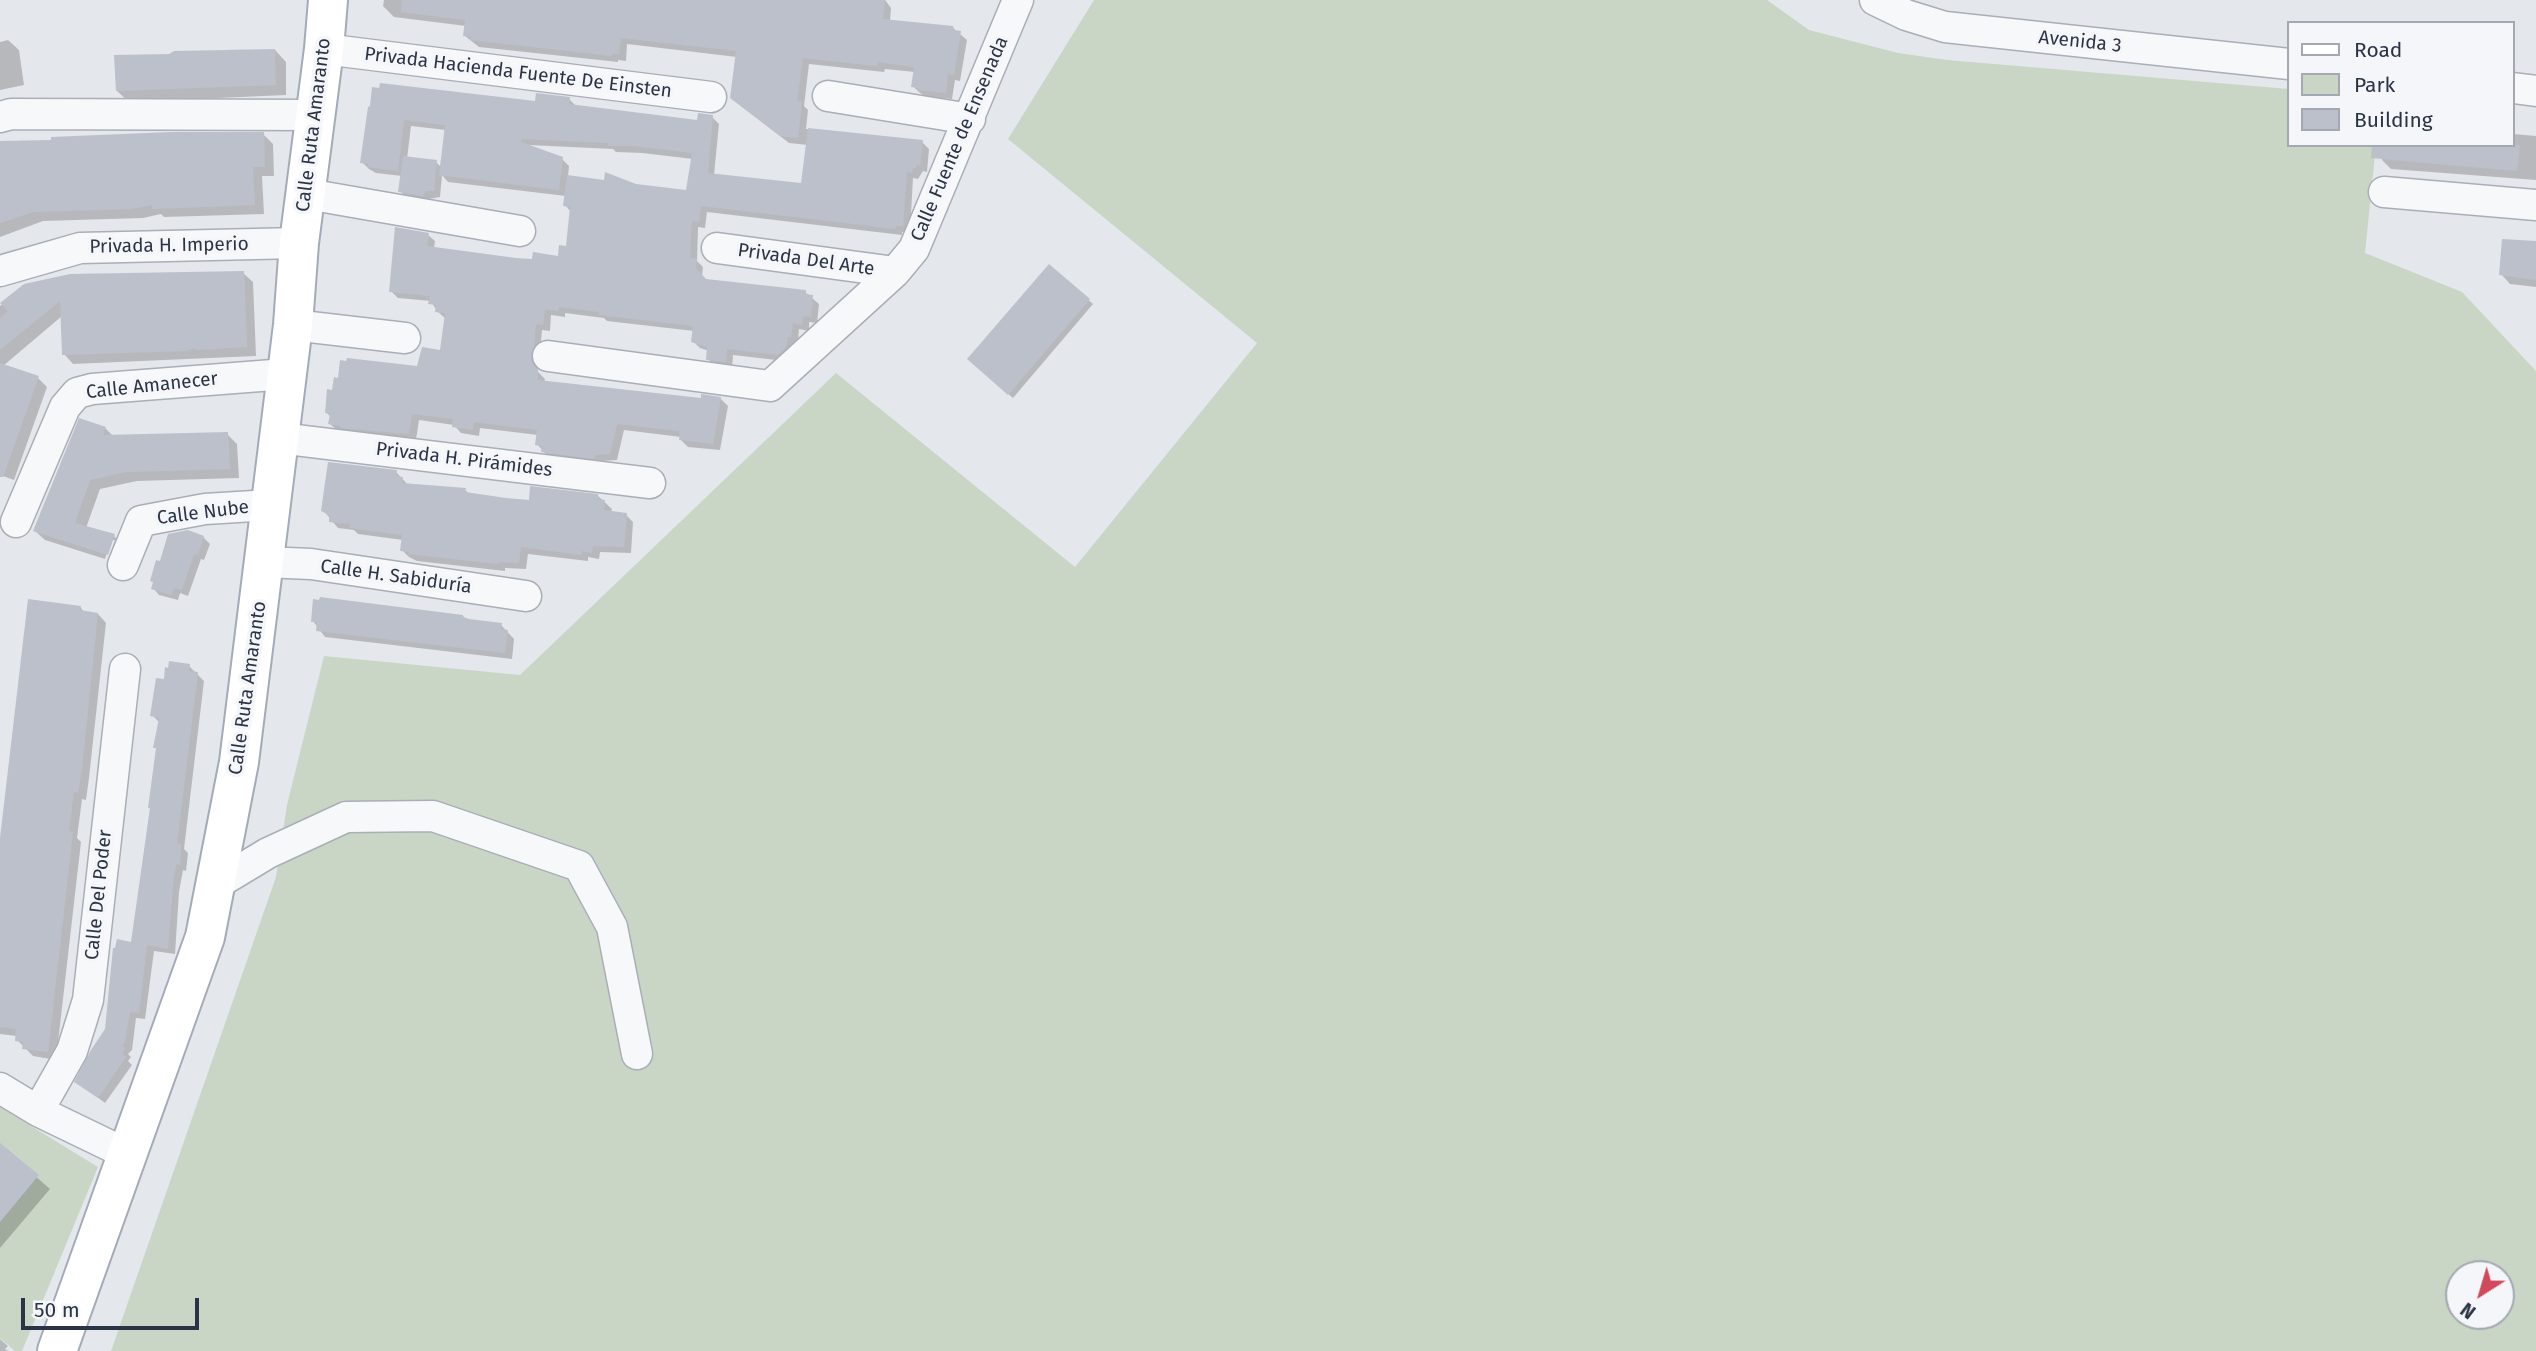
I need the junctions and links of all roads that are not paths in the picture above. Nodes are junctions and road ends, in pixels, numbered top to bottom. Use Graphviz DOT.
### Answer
graph roads {
  1 [pos="328,0"];
  2 [pos="1018,0"];
  3 [pos="1875,0"];
  4 [pos="324,49"];
  5 [pos="2288,64"];
  6 [pos="2515,88"];
  7 [pos="2536,90"];
  8 [pos="828,96"];
  9 [pos="711,97"];
  10 [pos="317,116"];
  11 [pos="0,117"];
  12 [pos="970,119"];
  13 [pos="2384,192"];
  14 [pos="307,194"];
  15 [pos="2536,205"];
  16 [pos="520,231"];
  17 [pos="299,243"];
  18 [pos="717,248"];
  19 [pos="0,271"];
  20 [pos="895,272"];
  21 [pos="293,325"];
  22 [pos="405,338"];
  23 [pos="548,356"];
  24 [pos="286,374"];
  25 [pos="279,438"];
  26 [pos="650,483"];
  27 [pos="270,505"];
  28 [pos="16,522"];
  29 [pos="264,562"];
  30 [pos="123,565"];
  31 [pos="527,596"];
  32 [pos="125,669"];
  33 [pos="215,885"];
  34 [pos="637,1054"];
  35 [pos="0,1088"];
  36 [pos="38,1111"];
  37 [pos="129,1155"];
  38 [pos="57,1351"];
  1 -- 4 [label="main road, Calle Ruta Amaranto"];
  2 -- 12 [label="street, Calle Fuente de Ensenada"];
  3 -- 5 [label="street, Avenida 3"];
  4 -- 9 [label="street, Privada Hacienda Fuente De Einsten"];
  4 -- 10 [label="main road, Calle Ruta Amaranto"];
  6 -- 7 [label="street"];
  8 -- 12 [label="street"];
  10 -- 11 [label="street"];
  10 -- 14 [label="main road, Calle Ruta Amaranto"];
  12 -- 20 [label="street, Calle Fuente de Ensenada"];
  13 -- 15 [label="street"];
  14 -- 16 [label="street"];
  14 -- 17 [label="main road, Calle Ruta Amaranto"];
  17 -- 19 [label="street, Privada H. Imperio"];
  17 -- 21 [label="main road, Calle Ruta Amaranto"];
  18 -- 20 [label="street, Privada Del Arte"];
  20 -- 23 [label="street, Calle Fuente de Ensenada"];
  21 -- 22 [label="street"];
  21 -- 24 [label="main road, Calle Ruta Amaranto"];
  24 -- 25 [label="main road, Calle Ruta Amaranto"];
  24 -- 28 [label="street, Calle Amanecer"];
  25 -- 26 [label="street, Privada H. Pirámides"];
  25 -- 27 [label="main road, Calle Ruta Amaranto"];
  27 -- 29 [label="main road, Calle Ruta Amaranto"];
  27 -- 30 [label="street, Calle Nube"];
  29 -- 31 [label="street, Calle H. Sabiduría"];
  29 -- 33 [label="main road, Calle Ruta Amaranto"];
  32 -- 36 [label="street, Calle Del Poder"];
  33 -- 34 [label="street"];
  33 -- 37 [label="main road, Calle Ruta Amaranto"];
  35 -- 36 [label="street"];
  36 -- 37 [label="street"];
  37 -- 38 [label="main road, Calle Ruta Amaranto"];
}
